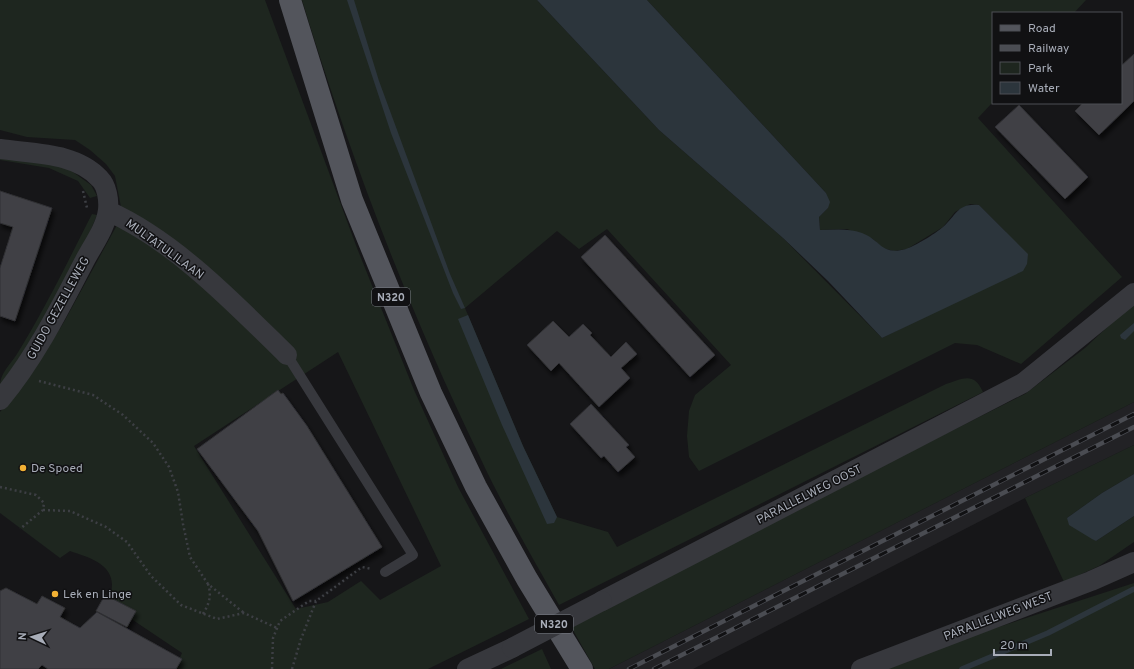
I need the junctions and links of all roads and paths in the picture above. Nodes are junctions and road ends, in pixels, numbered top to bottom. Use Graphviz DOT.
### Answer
graph roads {
  1 [pos="290,0"];
  2 [pos="0,149"];
  3 [pos="79,188"];
  4 [pos="88,210"];
  5 [pos="108,211"];
  6 [pos="1134,293"];
  7 [pos="287,355"];
  8 [pos="19,378"];
  9 [pos="0,400"];
  10 [pos="0,487"];
  11 [pos="43,510"];
  12 [pos="20,530"];
  13 [pos="1134,562"];
  14 [pos="384,572"];
  15 [pos="208,584"];
  16 [pos="316,601"];
  17 [pos="244,612"];
  18 [pos="204,614"];
  19 [pos="277,628"];
  20 [pos="272,669"];
  21 [pos="292,669"];
  22 [pos="467,669"];
  23 [pos="582,669"];
  24 [pos="861,669"];
  1 -- 23 [label="main road, N320"];
  2 -- 5 [label="street"];
  3 -- 4 [label="path"];
  5 -- 7 [label="street, MULTATULILAAN"];
  5 -- 8 [label="street, GUIDO GEZELLEWEG"];
  6 -- 22 [label="street, PARALLELWEG OOST, bridge"];
  7 -- 14 [label="lane"];
  8 -- 9 [label="street, GUIDO GEZELLEWEG"];
  8 -- 15 [label="path"];
  10 -- 11 [label="path"];
  11 -- 12 [label="path"];
  11 -- 18 [label="path"];
  13 -- 24 [label="street, PARALLELWEG WEST"];
  14 -- 16 [label="path"];
  15 -- 17 [label="path"];
  15 -- 18 [label="path"];
  16 -- 19 [label="path"];
  16 -- 21 [label="path"];
  17 -- 18 [label="path"];
  17 -- 19 [label="path"];
  19 -- 20 [label="path"];
}
